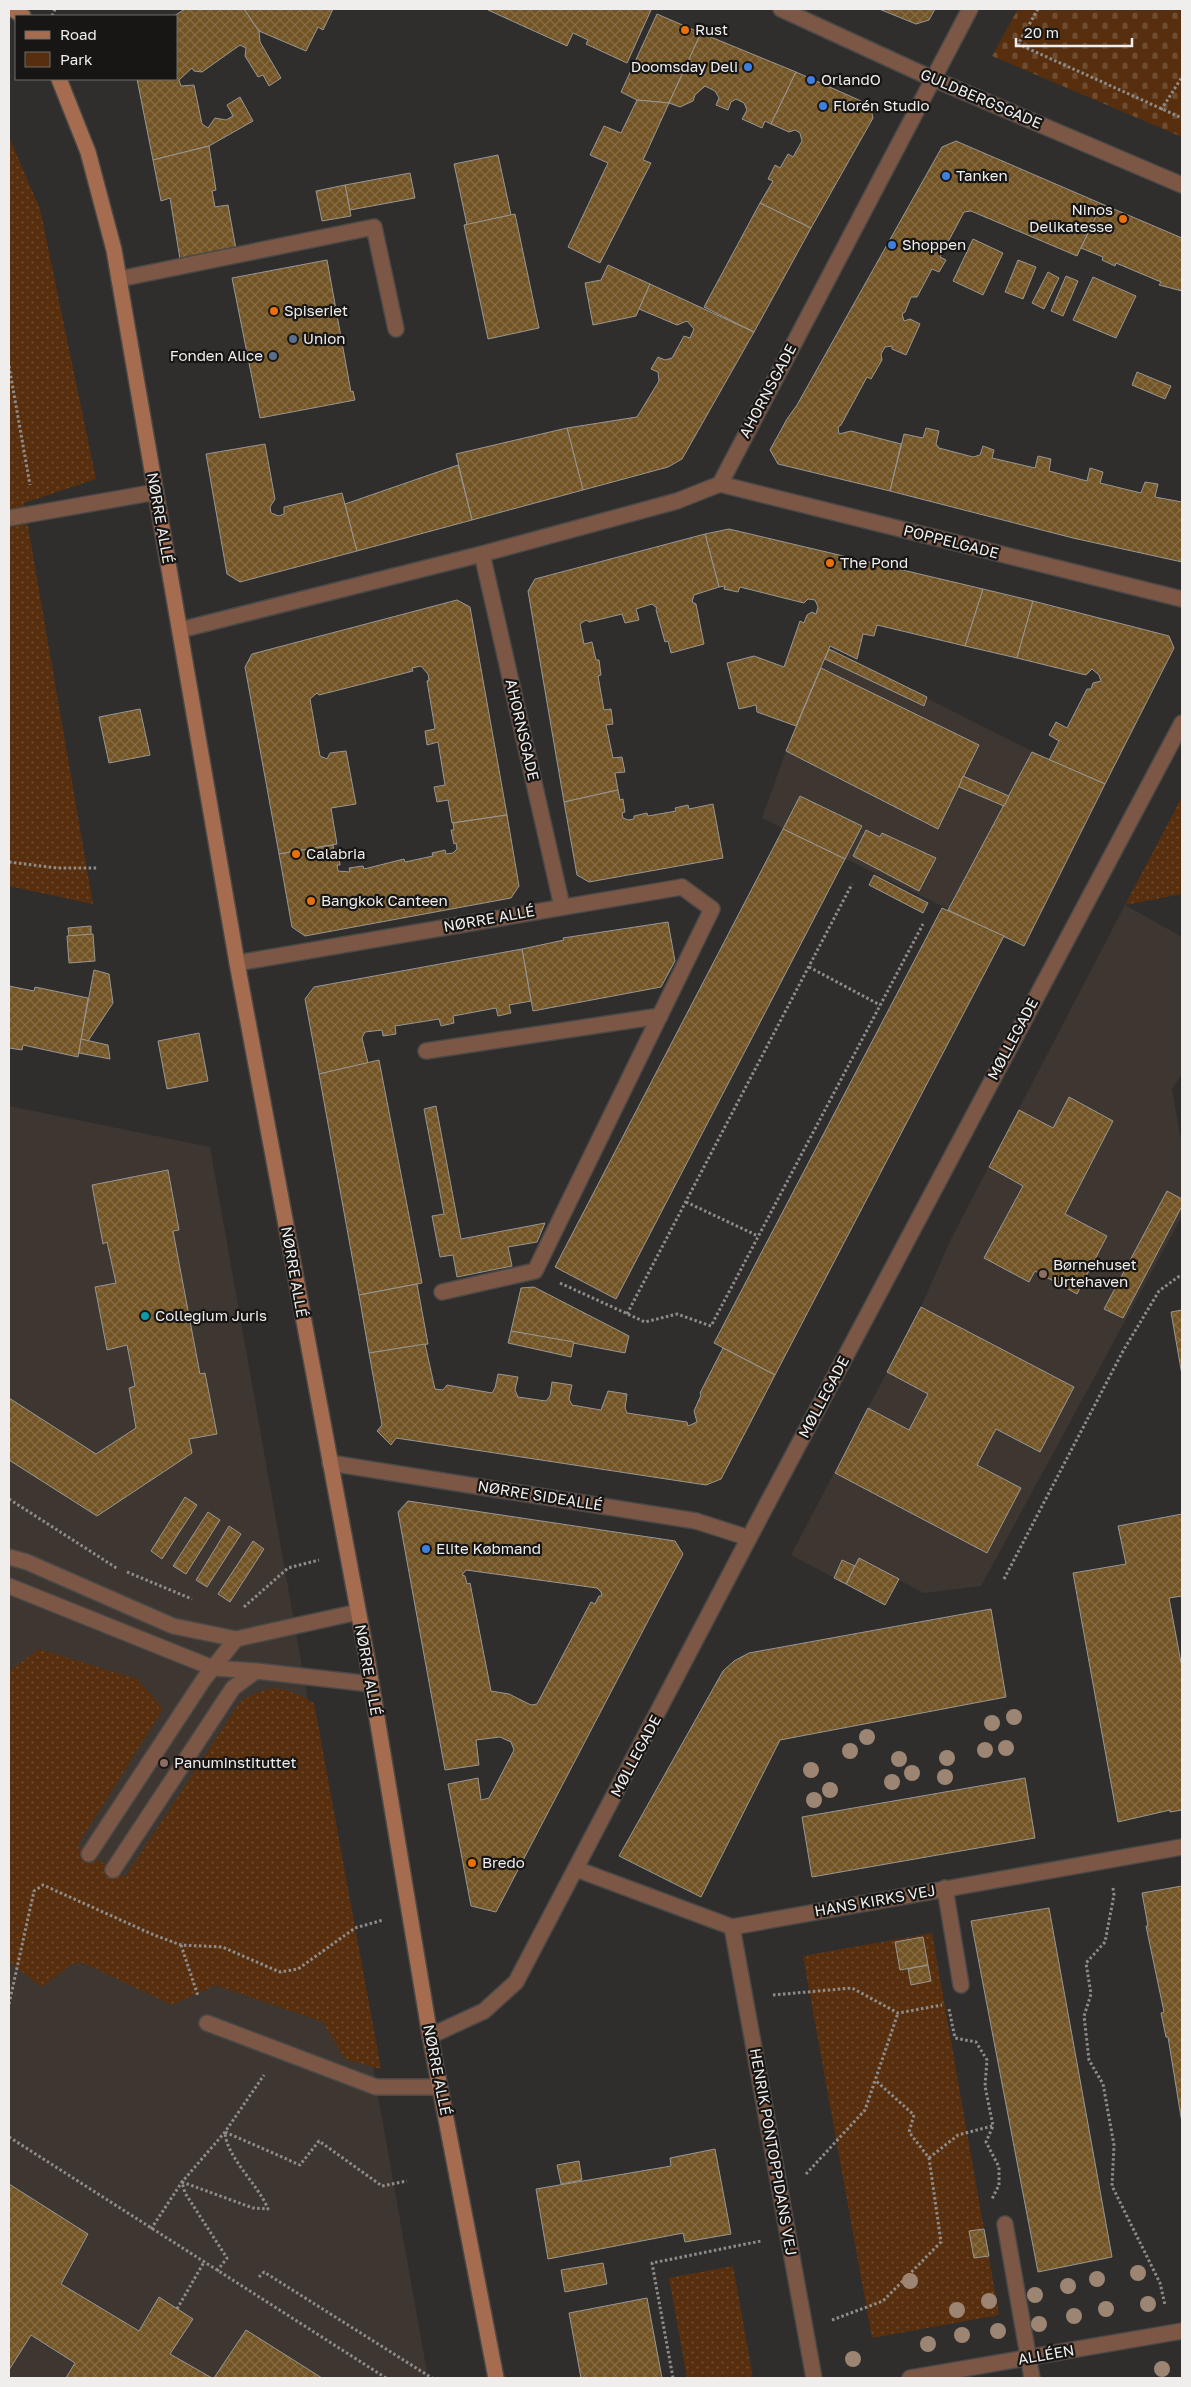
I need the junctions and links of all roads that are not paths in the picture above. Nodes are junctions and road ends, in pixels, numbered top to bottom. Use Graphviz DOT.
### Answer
graph roads {
  1 [pos="781,9"];
  2 [pos="970,9"];
  3 [pos="932,78"];
  4 [pos="59,80"];
  5 [pos="1182,185"];
  6 [pos="119,279"];
  7 [pos="396,329"];
  8 [pos="720,484"];
  9 [pos="156,492"];
  10 [pos="9,518"];
  11 [pos="482,554"];
  12 [pos="1182,599"];
  13 [pos="180,630"];
  14 [pos="1182,723"];
  15 [pos="562,906"];
  16 [pos="237,963"];
  17 [pos="660,1016"];
  18 [pos="426,1051"];
  19 [pos="442,1292"];
  20 [pos="330,1463"];
  21 [pos="749,1538"];
  22 [pos="9,1557"];
  23 [pos="9,1586"];
  24 [pos="358,1612"];
  25 [pos="236,1639"];
  26 [pos="213,1668"];
  27 [pos="256,1671"];
  28 [pos="371,1684"];
  29 [pos="1182,1848"];
  30 [pos="89,1854"];
  31 [pos="576,1869"];
  32 [pos="113,1870"];
  33 [pos="945,1888"];
  34 [pos="732,1927"];
  35 [pos="962,1985"];
  36 [pos="207,2023"];
  37 [pos="430,2036"];
  38 [pos="440,2087"];
  39 [pos="1005,2224"];
  40 [pos="1177,2332"];
  41 [pos="1028,2358"];
  42 [pos="496,2378"];
  43 [pos="814,2378"];
  44 [pos="910,2378"];
  45 [pos="1032,2378"];
  1 -- 3 [label="street, GULDBERGSGADE"];
  2 -- 3 [label="street, AHORNSGADE"];
  3 -- 5 [label="street, GULDBERGSGADE"];
  3 -- 8 [label="street, AHORNSGADE"];
  4 -- 6 [label="street, NØRRE ALLÉ"];
  6 -- 7 [label="street"];
  6 -- 9 [label="street, NØRRE ALLÉ"];
  8 -- 11 [label="street"];
  8 -- 12 [label="street, POPPELGADE"];
  9 -- 10 [label="street"];
  9 -- 13 [label="street, NØRRE ALLÉ"];
  11 -- 13 [label="street"];
  11 -- 15 [label="street, AHORNSGADE"];
  13 -- 16 [label="street, NØRRE ALLÉ"];
  14 -- 21 [label="street, MØLLEGADE"];
  15 -- 16 [label="street, NØRRE ALLÉ"];
  15 -- 17 [label="street, NØRRE ALLÉ"];
  16 -- 20 [label="street, NØRRE ALLÉ"];
  17 -- 18 [label="street"];
  17 -- 19 [label="street"];
  20 -- 21 [label="street, NØRRE SIDEALLÉ"];
  20 -- 24 [label="street, NØRRE ALLÉ"];
  21 -- 31 [label="street, MØLLEGADE"];
  22 -- 25 [label="street"];
  23 -- 26 [label="street"];
  24 -- 25 [label="street"];
  24 -- 28 [label="street, NØRRE ALLÉ"];
  25 -- 26 [label="street"];
  26 -- 27 [label="street"];
  26 -- 30 [label="street"];
  27 -- 28 [label="street"];
  27 -- 32 [label="street"];
  28 -- 37 [label="street, NØRRE ALLÉ"];
  29 -- 33 [label="street, HANS KIRKS VEJ"];
  31 -- 34 [label="street"];
  31 -- 37 [label="street, MØLLEGADE"];
  33 -- 34 [label="street, HANS KIRKS VEJ"];
  33 -- 35 [label="street"];
  34 -- 43 [label="street, HENRIK PONTOPPIDANS VEJ"];
  36 -- 38 [label="street"];
  37 -- 38 [label="street, NØRRE ALLÉ"];
  38 -- 42 [label="street, NØRRE ALLÉ"];
  39 -- 41 [label="street"];
  40 -- 41 [label="street, ALLÉEN"];
  41 -- 44 [label="street, ALLÉEN"];
  41 -- 45 [label="street"];
}
